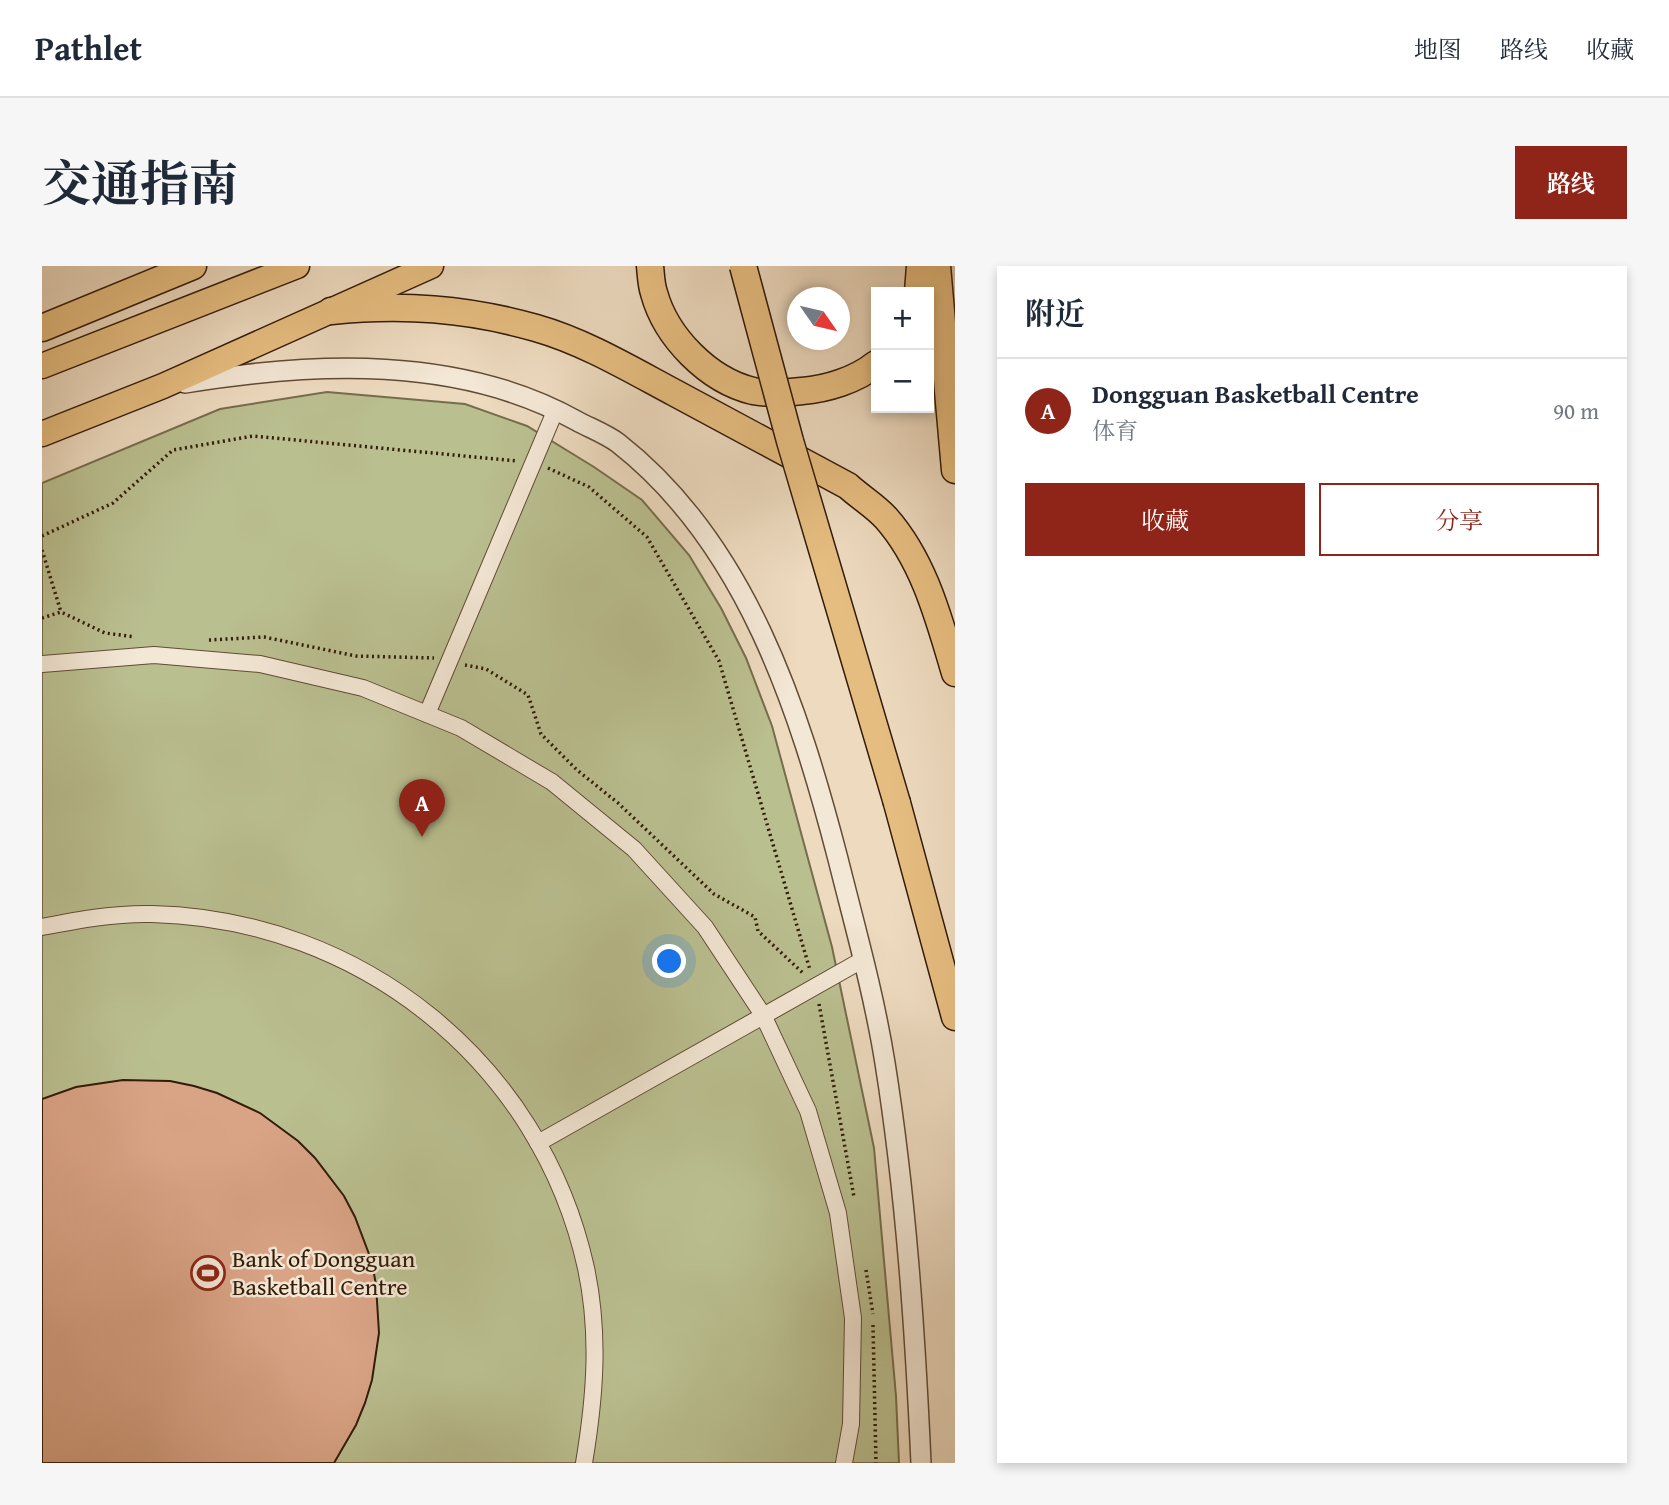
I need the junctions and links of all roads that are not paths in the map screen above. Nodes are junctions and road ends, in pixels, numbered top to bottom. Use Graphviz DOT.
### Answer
graph roads {
  1 [pos="193,266"];
  2 [pos="297,266"];
  3 [pos="431,266"];
  4 [pos="650,266"];
  5 [pos="743,266"];
  6 [pos="920,266"];
  7 [pos="937,266"];
  8 [pos="918,287"];
  9 [pos="331,311"];
  10 [pos="42,328"];
  11 [pos="42,367"];
  12 [pos="871,367"];
  13 [pos="163,386"];
  14 [pos="556,409"];
  15 [pos="42,434"];
  16 [pos="955,470"];
  17 [pos="42,664"];
  18 [pos="955,673"];
  19 [pos="427,714"];
  20 [pos="42,927"];
  21 [pos="864,959"];
  22 [pos="763,1015"];
  23 [pos="955,1017"];
  24 [pos="538,1143"];
  25 [pos="584,1463"];
  26 [pos="844,1463"];
  27 [pos="921,1463"];
  1 -- 10 [label="highway"];
  2 -- 11 [label="main road"];
  3 -- 9 [label="main road"];
  4 -- 12 [label="highway"];
  5 -- 23 [label="highway, bridge"];
  6 -- 8 [label="highway"];
  7 -- 16 [label="highway"];
  9 -- 13 [label="main road"];
  9 -- 18 [label="highway"];
  13 -- 14 [label="street"];
  13 -- 15 [label="main road"];
  14 -- 19 [label="street"];
  14 -- 21 [label="street"];
  17 -- 19 [label="street"];
  19 -- 22 [label="street"];
  20 -- 24 [label="street"];
  21 -- 22 [label="street"];
  21 -- 27 [label="street"];
  22 -- 24 [label="street"];
  22 -- 26 [label="street"];
  24 -- 25 [label="street"];
}
